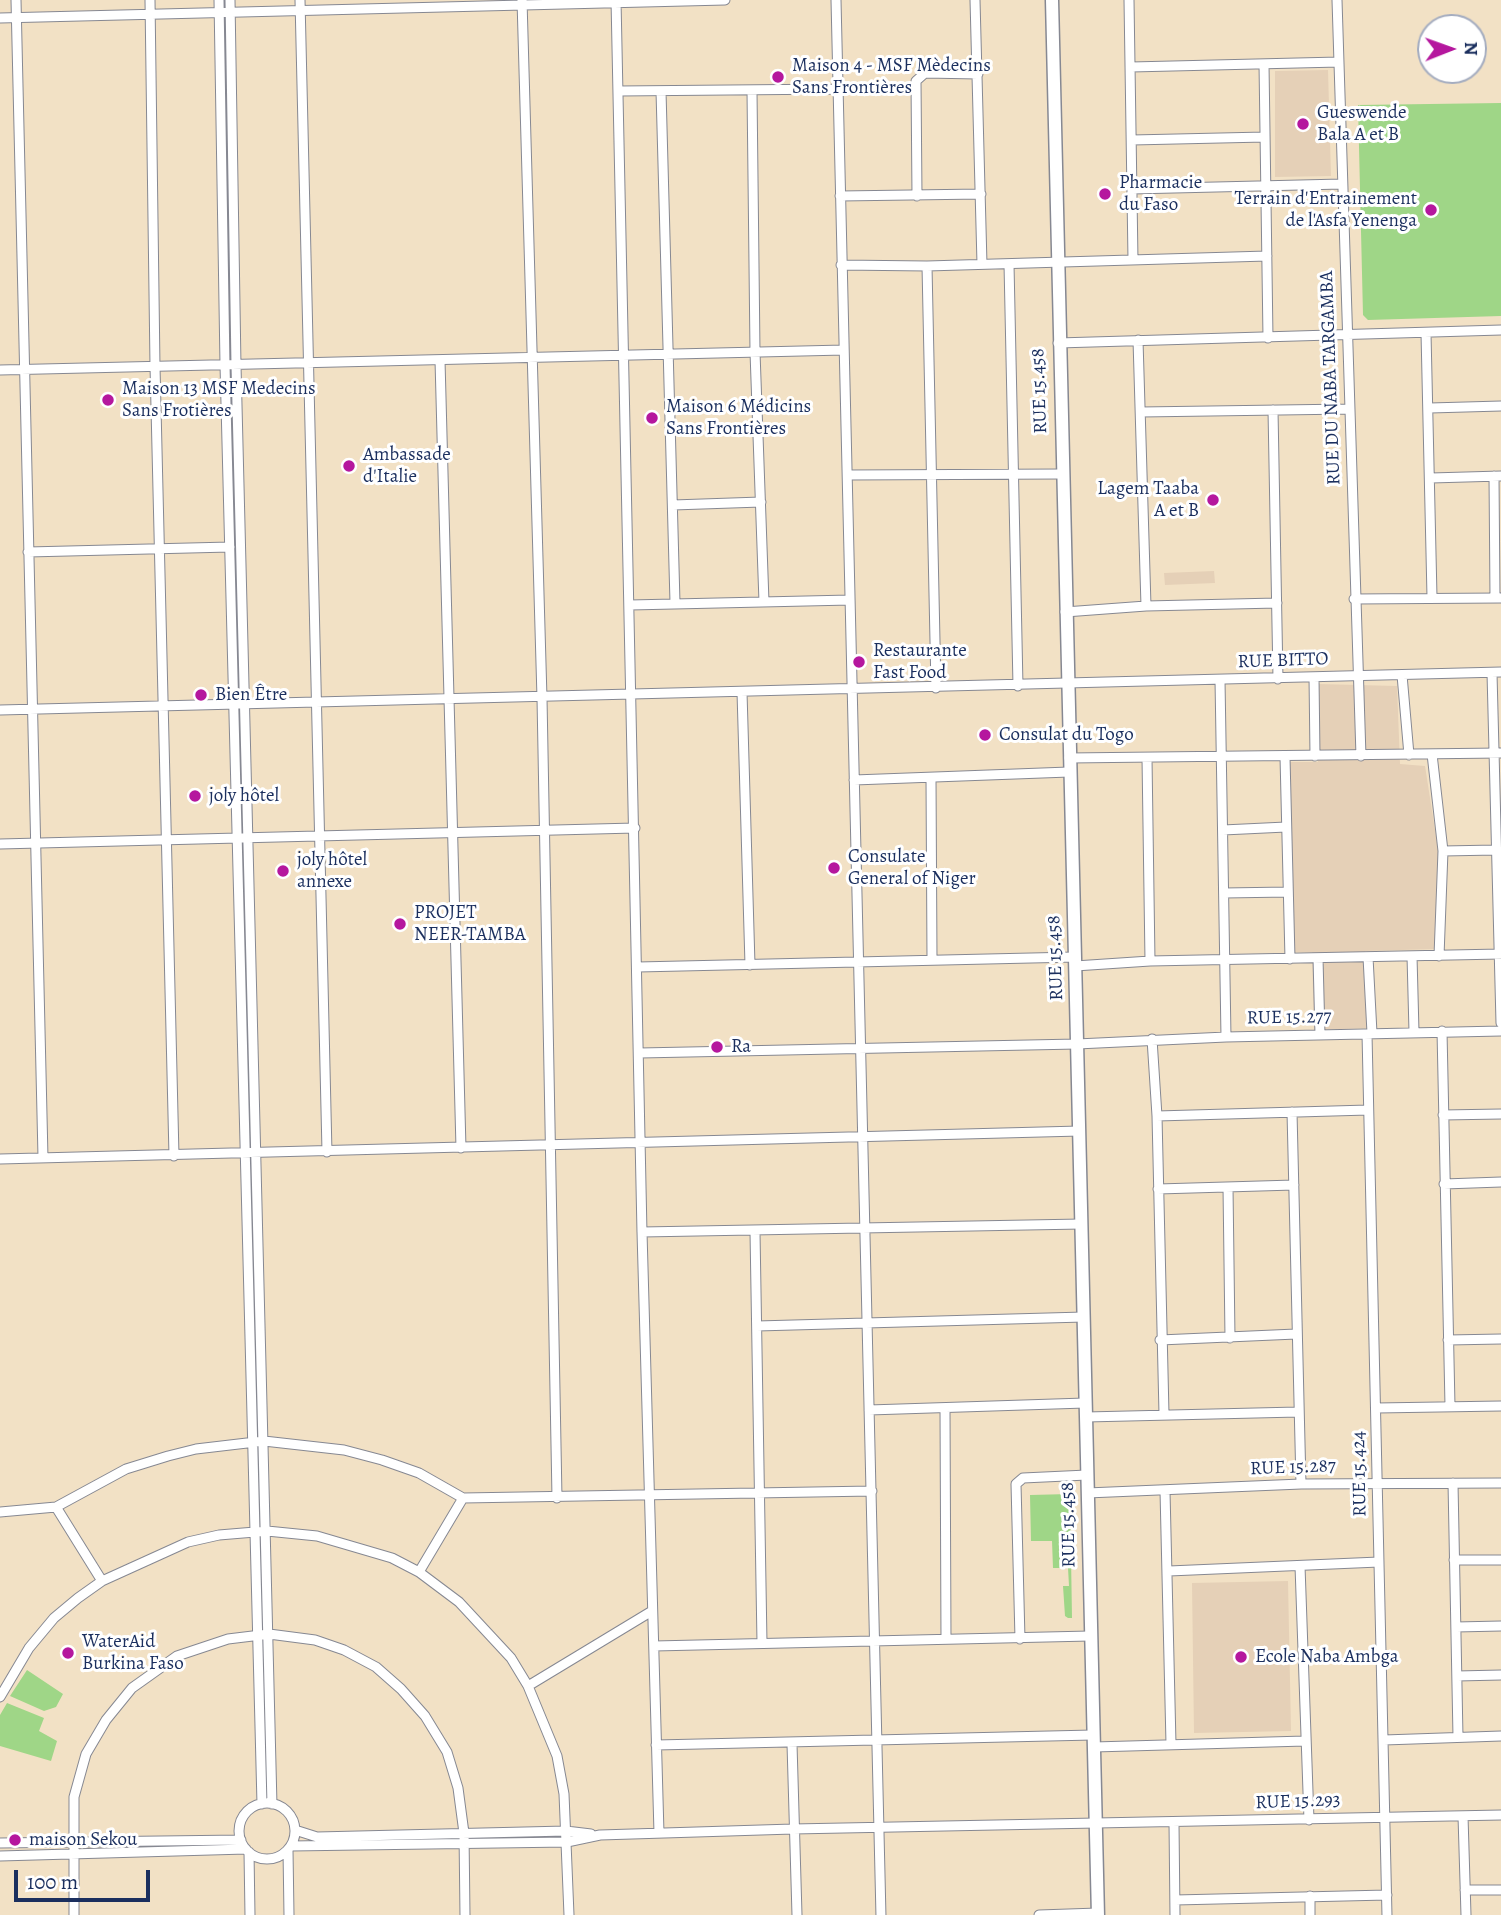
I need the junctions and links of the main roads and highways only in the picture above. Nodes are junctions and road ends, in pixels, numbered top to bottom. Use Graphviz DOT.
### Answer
graph roads {
  1 [pos="1052,0"];
  2 [pos="1098,1914"];
  1 -- 2 [label="main road, RUE 15.458"];
}
